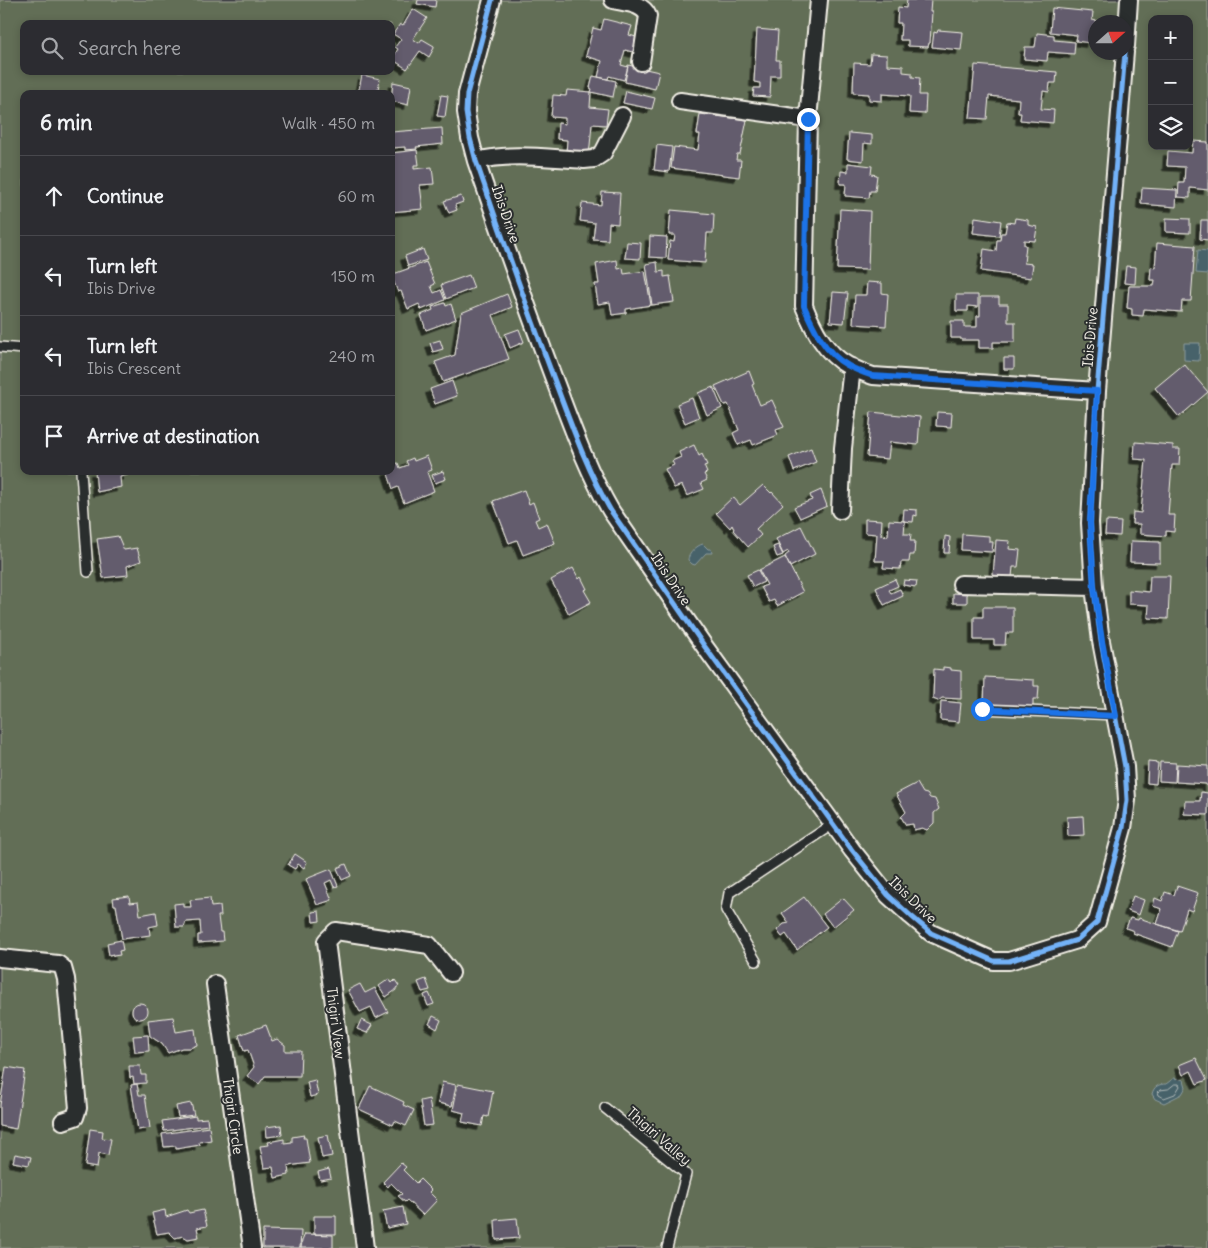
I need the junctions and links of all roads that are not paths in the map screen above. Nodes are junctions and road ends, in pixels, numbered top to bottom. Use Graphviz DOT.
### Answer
graph roads {
  1 [pos="492,0"];
  2 [pos="612,0"];
  3 [pos="819,0"];
  4 [pos="1129,0"];
  5 [pos="1128,15"];
  6 [pos="1124,60"];
  7 [pos="641,62"];
  8 [pos="680,101"];
  9 [pos="622,116"];
  10 [pos="808,119"];
  11 [pos="476,161"];
  12 [pos="0,347"];
  13 [pos="20,349"];
  14 [pos="852,367"];
  15 [pos="1097,391"];
  16 [pos="81,475"];
  17 [pos="840,510"];
  18 [pos="88,572"];
  19 [pos="961,584"];
  20 [pos="1094,587"];
  21 [pos="982,709"];
  22 [pos="1116,716"];
  23 [pos="833,824"];
  24 [pos="0,958"];
  25 [pos="756,961"];
  26 [pos="450,973"];
  27 [pos="215,984"];
  28 [pos="605,1108"];
  29 [pos="63,1121"];
  30 [pos="252,1248"];
  31 [pos="365,1248"];
  32 [pos="667,1248"];
  1 -- 11 [label="street, Ibis Drive"];
  2 -- 7 [label="street"];
  3 -- 10 [label="street"];
  4 -- 5 [label="street"];
  6 -- 15 [label="street, Ibis Drive"];
  8 -- 10 [label="street"];
  9 -- 11 [label="street"];
  10 -- 14 [label="street"];
  11 -- 23 [label="street, Ibis Drive"];
  12 -- 13 [label="lane"];
  14 -- 15 [label="street"];
  14 -- 17 [label="street"];
  15 -- 20 [label="street, Ibis Drive"];
  16 -- 18 [label="lane"];
  19 -- 20 [label="street"];
  20 -- 22 [label="street, Ibis Drive"];
  21 -- 22 [label="lane"];
  22 -- 23 [label="street, Ibis Drive"];
  23 -- 25 [label="lane"];
  24 -- 29 [label="street"];
  26 -- 31 [label="street, Thigiri View"];
  27 -- 30 [label="street, Thigiri Circle"];
  28 -- 32 [label="lane, Thigiri Valley"];
}
